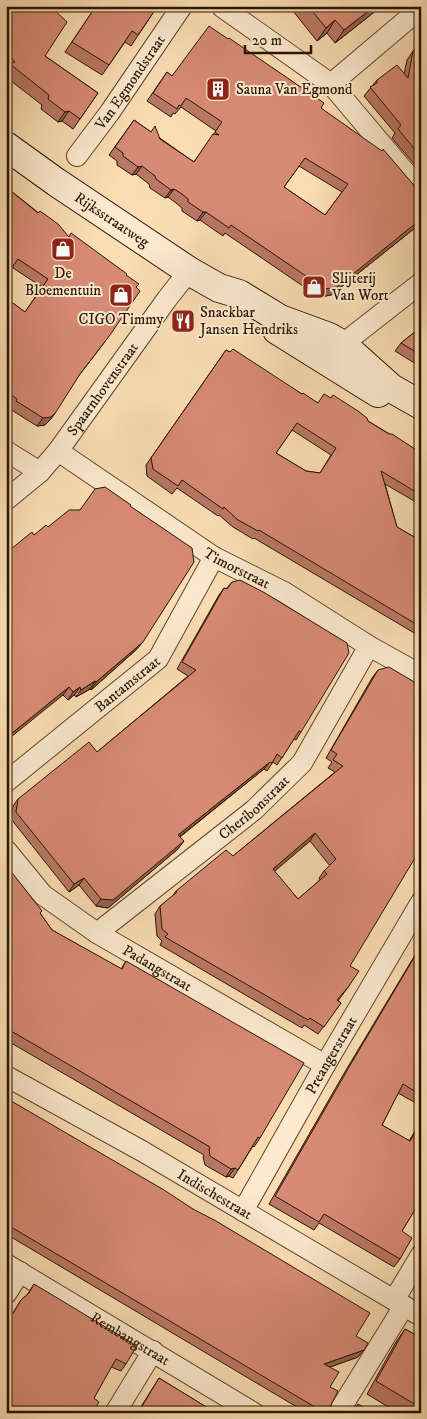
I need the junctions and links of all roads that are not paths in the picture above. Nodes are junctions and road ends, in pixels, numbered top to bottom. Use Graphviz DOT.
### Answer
graph roads {
  1 [pos="182,6"];
  2 [pos="221,6"];
  3 [pos="421,8"];
  4 [pos="331,84"];
  5 [pos="6,146"];
  6 [pos="77,156"];
  7 [pos="421,190"];
  8 [pos="190,271"];
  9 [pos="421,283"];
  10 [pos="335,353"];
  11 [pos="421,406"];
  12 [pos="421,419"];
  13 [pos="6,451"];
  14 [pos="58,451"];
  15 [pos="40,472"];
  16 [pos="6,500"];
  17 [pos="214,557"];
  18 [pos="369,646"];
  19 [pos="421,675"];
  20 [pos="6,782"];
  21 [pos="6,850"];
  22 [pos="421,902"];
  23 [pos="97,933"];
  24 [pos="325,1065"];
  25 [pos="6,1076"];
  26 [pos="242,1211"];
  27 [pos="421,1255"];
  28 [pos="13,1268"];
  29 [pos="6,1294"];
  30 [pos="406,1307"];
  31 [pos="153,1351"];
  32 [pos="115,1413"];
  33 [pos="254,1413"];
  34 [pos="338,1413"];
  1 -- 6 [label="street, Van Egmondstraat"];
  2 -- 4 [label="street"];
  3 -- 4 [label="street"];
  4 -- 7 [label="street"];
  5 -- 8 [label="main road, Rijksstraatweg"];
  8 -- 10 [label="main road, Rijksstraatweg"];
  8 -- 14 [label="street, Spaarnhovenstraat"];
  9 -- 10 [label="street"];
  10 -- 11 [label="main road, Rijksstraatweg"];
  10 -- 12 [label="main road, Rijksstraatweg"];
  13 -- 15 [label="street"];
  14 -- 15 [label="street, Spaarnhovenstraat"];
  14 -- 17 [label="street, Timorstraat"];
  15 -- 16 [label="street, Spaarnhovenstraat"];
  17 -- 18 [label="street, Timorstraat"];
  17 -- 20 [label="street, Bantamstraat"];
  18 -- 19 [label="street, Timorstraat"];
  18 -- 23 [label="street, Cheribonstraat"];
  21 -- 23 [label="street, Padangstraat"];
  22 -- 24 [label="street, Preangerstraat"];
  23 -- 24 [label="street, Padangstraat"];
  24 -- 26 [label="street, Preangerstraat"];
  25 -- 26 [label="street, Indischestraat"];
  26 -- 30 [label="street, Indischestraat"];
  27 -- 30 [label="street"];
  28 -- 29 [label="street"];
  28 -- 31 [label="street, Rembangstraat"];
  30 -- 34 [label="street"];
  31 -- 32 [label="street"];
  31 -- 33 [label="street, Rembangstraat"];
}
